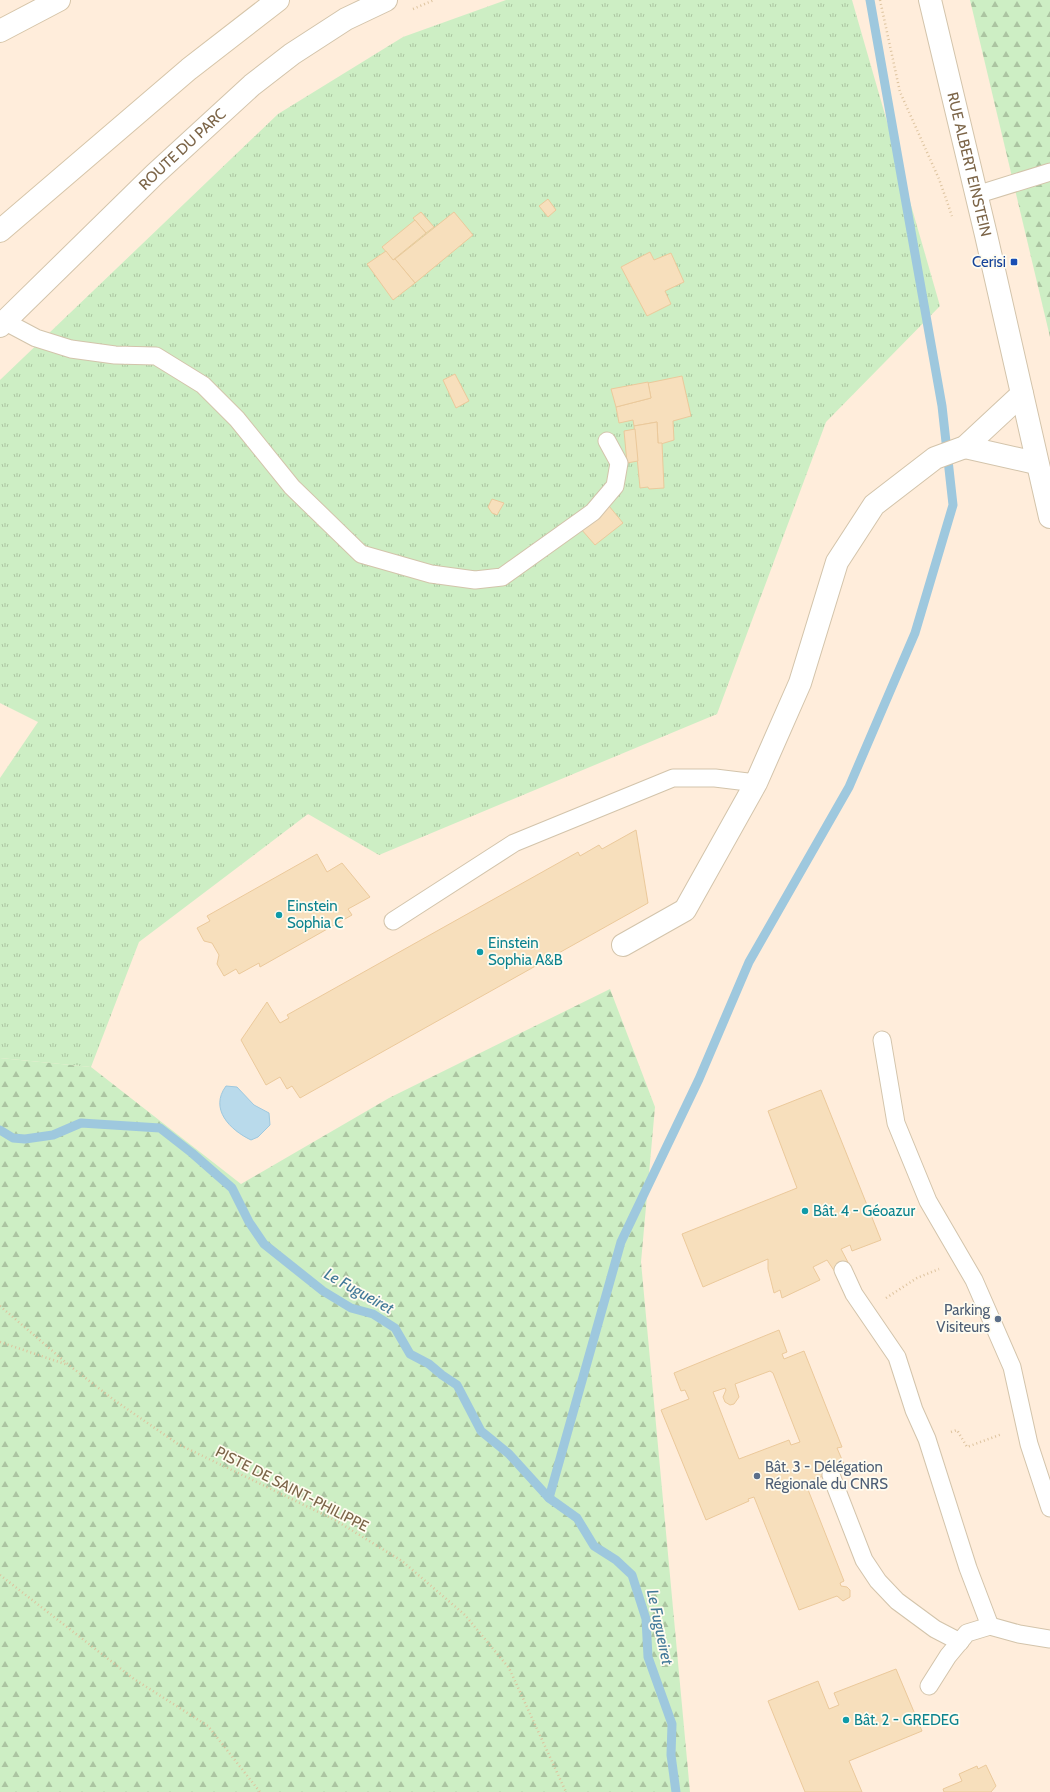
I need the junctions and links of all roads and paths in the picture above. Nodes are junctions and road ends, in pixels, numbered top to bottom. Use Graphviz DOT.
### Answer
graph roads {
  1 [pos="278,0"];
  2 [pos="386,0"];
  3 [pos="880,0"];
  4 [pos="930,0"];
  5 [pos="55,2"];
  6 [pos="0,17"];
  7 [pos="0,31"];
  8 [pos="1050,172"];
  9 [pos="976,195"];
  10 [pos="956,220"];
  11 [pos="0,231"];
  12 [pos="2,323"];
  13 [pos="1022,394"];
  14 [pos="607,441"];
  15 [pos="965,447"];
  16 [pos="1036,463"];
  17 [pos="1050,517"];
  18 [pos="756,783"];
  19 [pos="393,921"];
  20 [pos="624,945"];
  21 [pos="882,1040"];
  22 [pos="962,1259"];
  23 [pos="843,1270"];
  24 [pos="0,1306"];
  25 [pos="866,1311"];
  26 [pos="0,1342"];
  27 [pos="70,1366"];
  28 [pos="1025,1426"];
  29 [pos="927,1439"];
  30 [pos="831,1475"];
  31 [pos="1050,1508"];
  32 [pos="0,1575"];
  33 [pos="990,1626"];
  34 [pos="1050,1639"];
  35 [pos="960,1642"];
  36 [pos="929,1686"];
  37 [pos="260,1792"];
  38 [pos="566,1792"];
  1 -- 11 [label="street"];
  2 -- 12 [label="street, ROUTE DU PARC"];
  3 -- 10 [label="path"];
  4 -- 9 [label="street, RUE ALBERT EINSTEIN"];
  5 -- 6 [label="street"];
  5 -- 7 [label="street"];
  8 -- 9 [label="lane"];
  9 -- 13 [label="street, RUE ALBERT EINSTEIN"];
  12 -- 14 [label="lane"];
  13 -- 15 [label="street"];
  13 -- 16 [label="street, RUE ALBERT EINSTEIN"];
  15 -- 16 [label="street"];
  15 -- 18 [label="street"];
  16 -- 17 [label="street, RUE ALBERT EINSTEIN"];
  18 -- 19 [label="lane"];
  18 -- 20 [label="street"];
  21 -- 22 [label="lane"];
  22 -- 25 [label="path"];
  22 -- 28 [label="lane"];
  23 -- 25 [label="lane"];
  24 -- 27 [label="path, PISTE DE SAINT-PHILIPPE"];
  25 -- 29 [label="lane"];
  26 -- 27 [label="path"];
  27 -- 38 [label="path, PISTE DE SAINT-PHILIPPE"];
  28 -- 29 [label="path"];
  28 -- 31 [label="lane"];
  29 -- 33 [label="lane"];
  30 -- 35 [label="lane"];
  32 -- 37 [label="path"];
  33 -- 34 [label="lane"];
  33 -- 35 [label="lane"];
  35 -- 36 [label="lane"];
}
